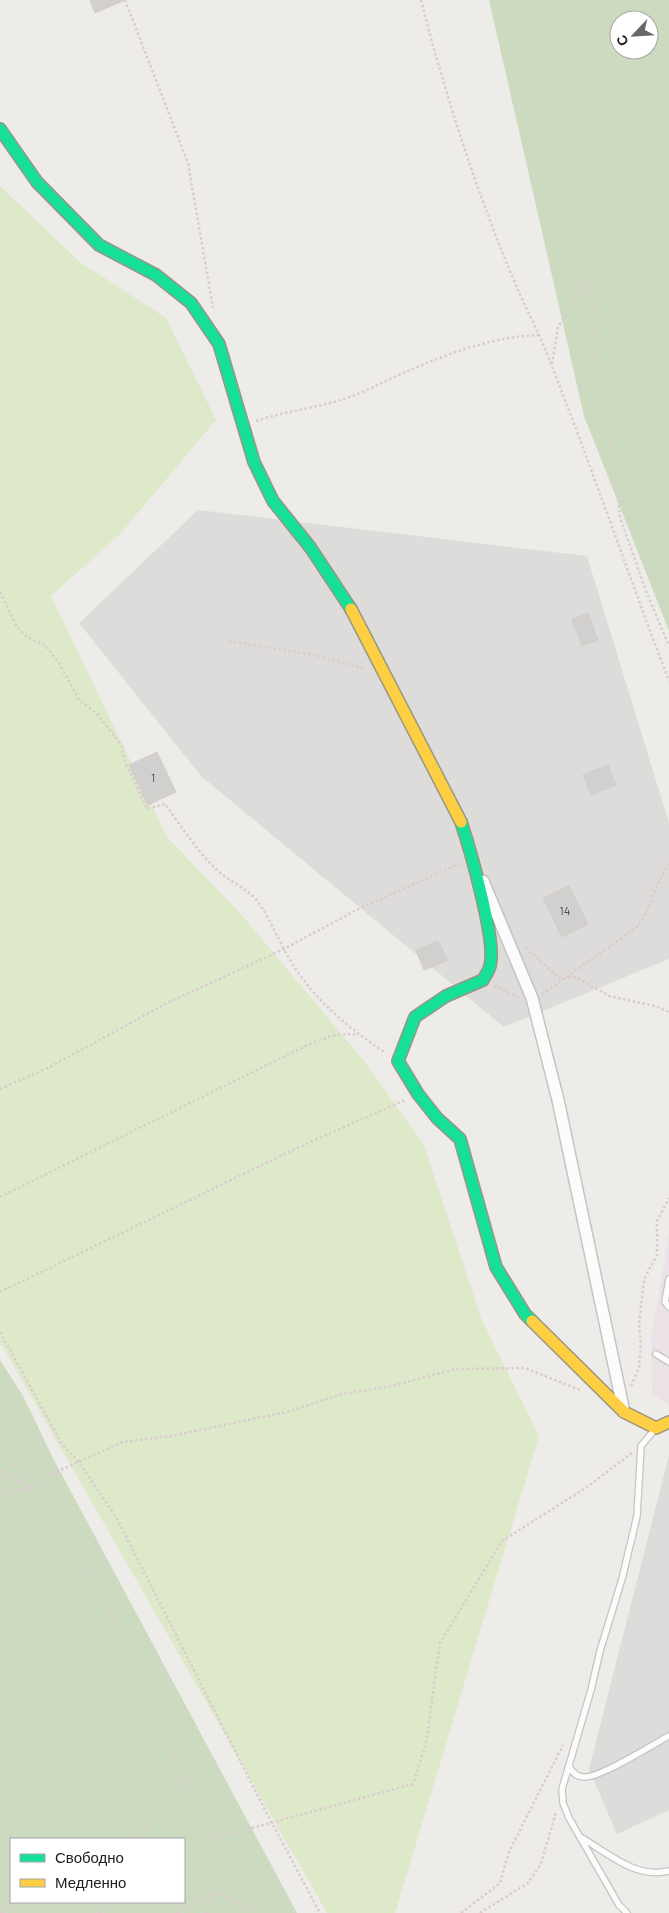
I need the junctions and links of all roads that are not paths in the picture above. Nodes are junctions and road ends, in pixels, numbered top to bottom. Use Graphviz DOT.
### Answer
graph roads {
  1 [pos="0,129"];
  2 [pos="473,857"];
  3 [pos="669,1278"];
  4 [pos="668,1288"];
  5 [pos="669,1307"];
  6 [pos="656,1354"];
  7 [pos="669,1362"];
  8 [pos="624,1412"];
  9 [pos="669,1422"];
  10 [pos="656,1428"];
  11 [pos="669,1736"];
  12 [pos="569,1766"];
  13 [pos="580,1836"];
  14 [pos="669,1871"];
  15 [pos="627,1913"];
  1 -- 2 [label="street"];
  2 -- 8 [label="street"];
  2 -- 8 [label="street"];
  3 -- 4 [label="lane"];
  4 -- 5 [label="lane"];
  6 -- 7 [label="lane"];
  8 -- 10 [label="street"];
  9 -- 10 [label="street"];
  10 -- 12 [label="lane"];
  11 -- 12 [label="lane"];
  12 -- 13 [label="lane"];
  13 -- 14 [label="lane"];
  13 -- 15 [label="lane"];
}
